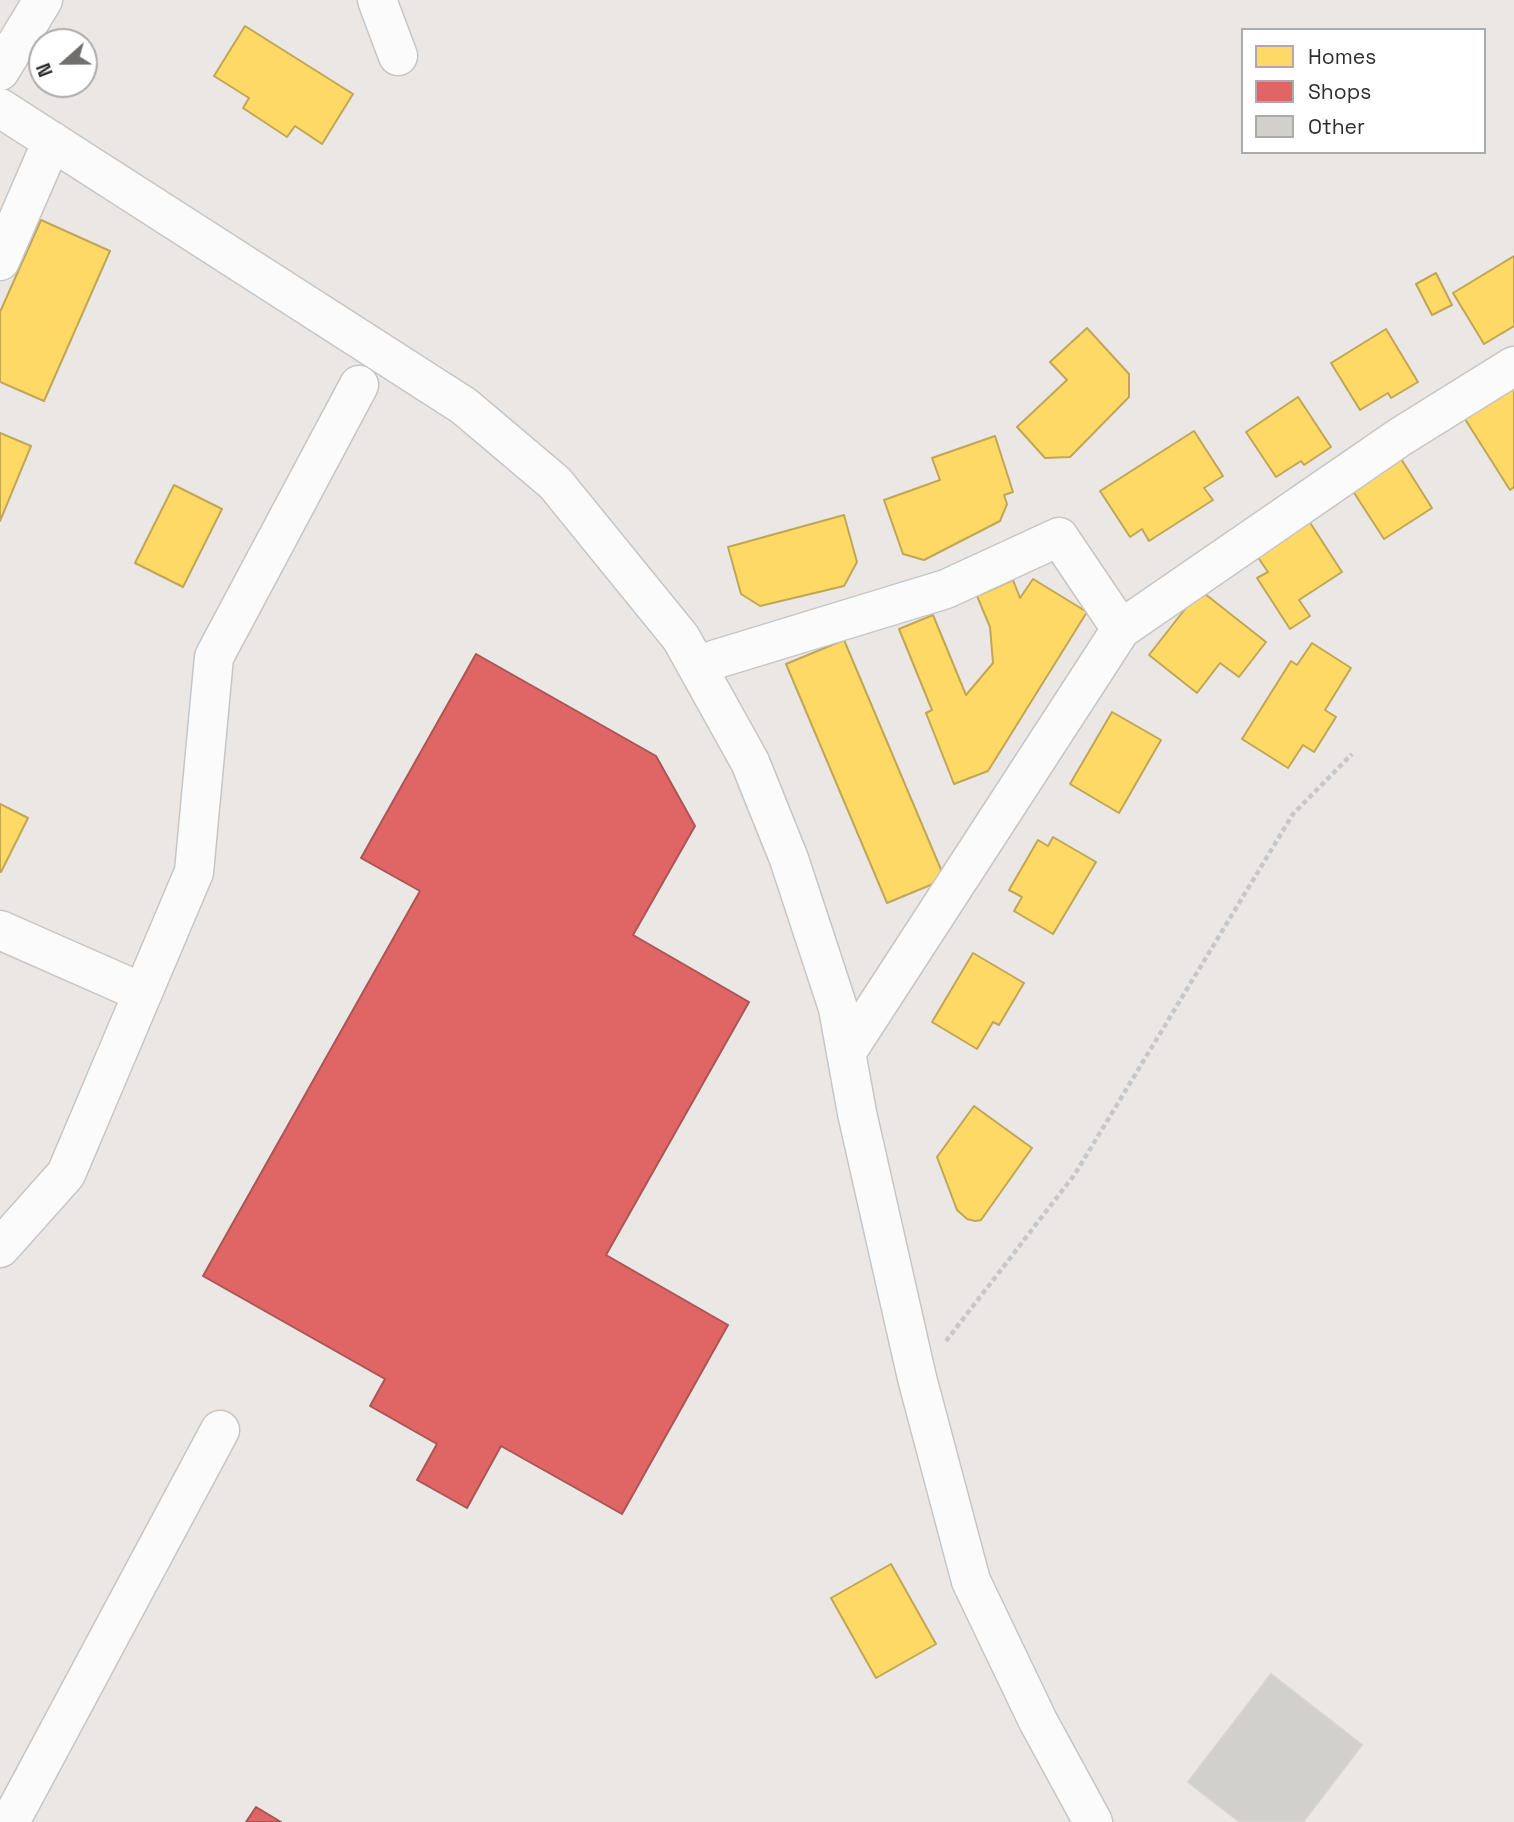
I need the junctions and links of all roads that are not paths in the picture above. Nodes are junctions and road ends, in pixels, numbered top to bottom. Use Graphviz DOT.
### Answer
graph roads {
  1 [pos="43,0"];
  2 [pos="377,0"];
  3 [pos="398,56"];
  4 [pos="0,71"];
  5 [pos="0,108"];
  6 [pos="52,141"];
  7 [pos="0,261"];
  8 [pos="1514,366"];
  9 [pos="359,385"];
  10 [pos="1121,629"];
  11 [pos="697,665"];
  12 [pos="0,930"];
  13 [pos="143,993"];
  14 [pos="846,1053"];
  15 [pos="0,1248"];
  16 [pos="220,1430"];
  17 [pos="10,1822"];
  18 [pos="1093,1822"];
  1 -- 4 [label="street"];
  2 -- 3 [label="street"];
  5 -- 6 [label="street"];
  6 -- 7 [label="street"];
  6 -- 11 [label="street"];
  8 -- 10 [label="street"];
  9 -- 13 [label="street"];
  10 -- 11 [label="street"];
  10 -- 14 [label="street"];
  11 -- 14 [label="street"];
  12 -- 13 [label="street"];
  13 -- 15 [label="street"];
  14 -- 18 [label="street"];
  16 -- 17 [label="street"];
}
